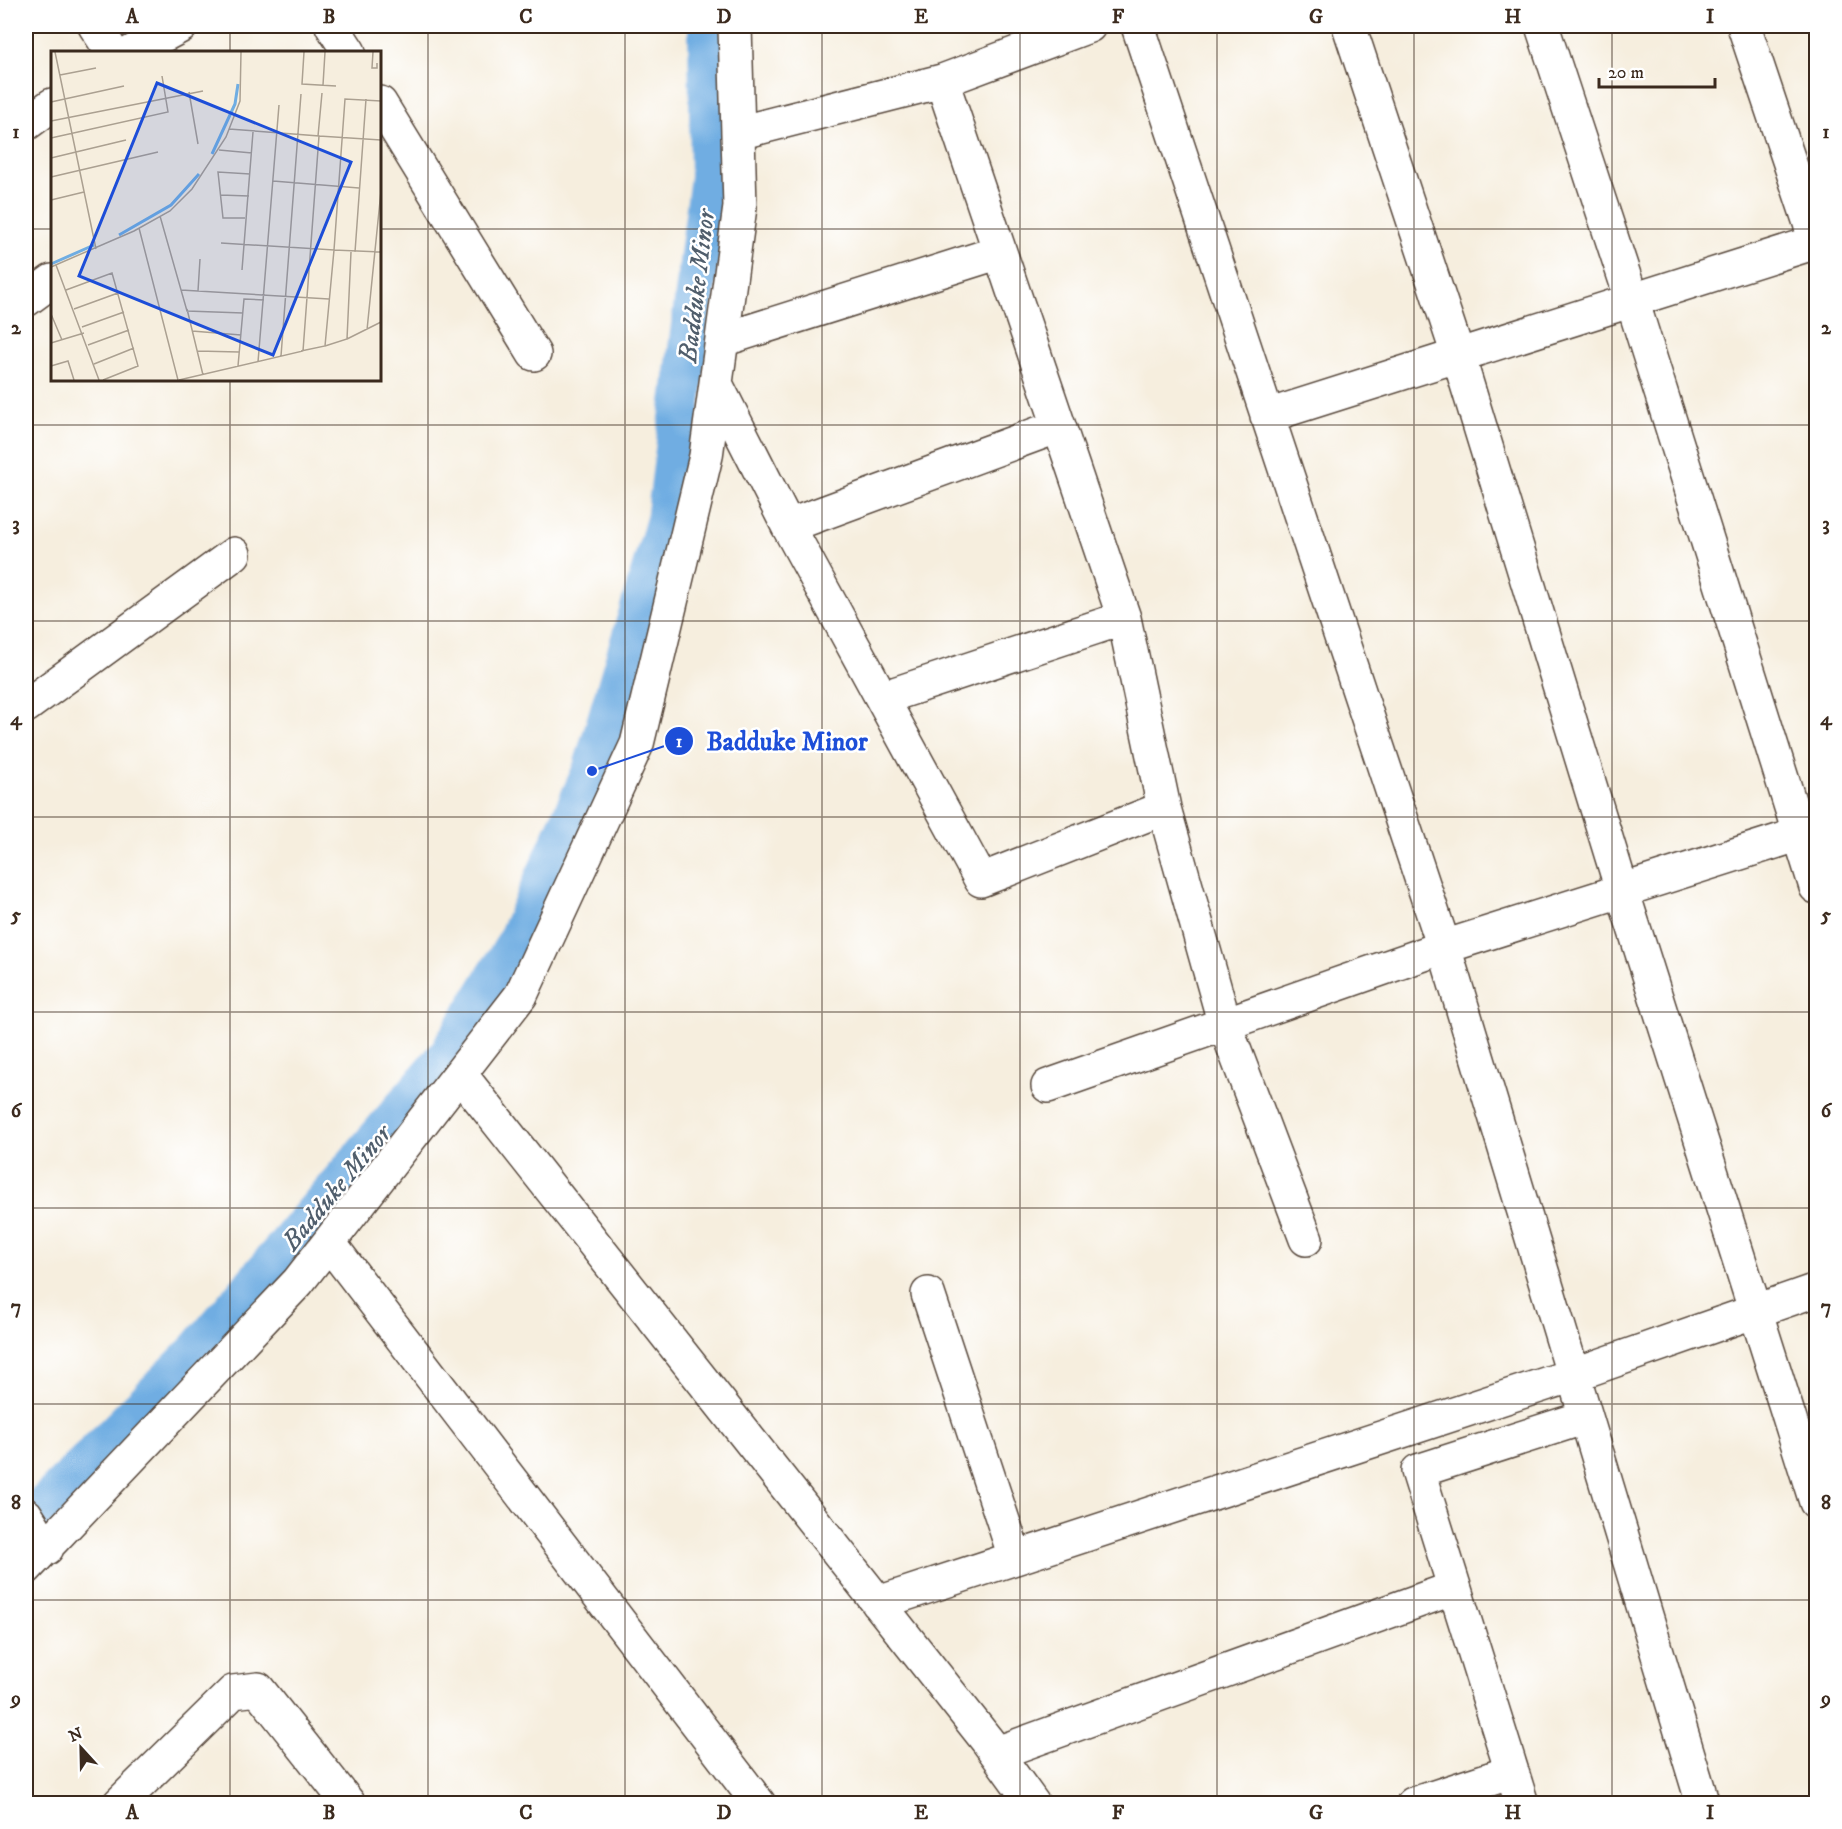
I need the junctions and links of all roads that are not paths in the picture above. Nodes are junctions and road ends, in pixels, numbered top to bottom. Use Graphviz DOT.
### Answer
graph roads {
  1 [pos="94,26"];
  2 [pos="181,26"];
  3 [pos="332,26"];
  4 [pos="735,26"];
  5 [pos="1089,26"];
  6 [pos="1138,26"];
  7 [pos="1348,26"];
  8 [pos="1542,26"];
  9 [pos="1744,26"];
  10 [pos="111,51"];
  11 [pos="134,51"];
  12 [pos="348,51"];
  13 [pos="942,81"];
  14 [pos="381,105"];
  15 [pos="51,106"];
  16 [pos="26,124"];
  17 [pos="738,133"];
  18 [pos="1816,241"];
  19 [pos="1000,252"];
  20 [pos="51,282"];
  21 [pos="26,300"];
  22 [pos="1632,300"];
  23 [pos="722,340"];
  24 [pos="534,354"];
  25 [pos="1458,355"];
  26 [pos="716,384"];
  27 [pos="1267,416"];
  28 [pos="1059,426"];
  29 [pos="788,526"];
  30 [pos="234,554"];
  31 [pos="1124,618"];
  32 [pos="882,698"];
  33 [pos="26,705"];
  34 [pos="1164,808"];
  35 [pos="1809,831"];
  36 [pos="1816,887"];
  37 [pos="1622,890"];
  38 [pos="1444,947"];
  39 [pos="1225,1025"];
  40 [pos="460,1074"];
  41 [pos="1048,1086"];
  42 [pos="1306,1239"];
  43 [pos="329,1243"];
  44 [pos="1816,1290"];
  45 [pos="928,1294"];
  46 [pos="1757,1310"];
  47 [pos="1573,1375"];
  48 [pos="1586,1417"];
  49 [pos="1816,1502"];
  50 [pos="26,1515"];
  51 [pos="39,1554"];
  52 [pos="1015,1557"];
  53 [pos="1454,1588"];
  54 [pos="878,1603"];
  55 [pos="986,1739"];
  56 [pos="1512,1772"];
  57 [pos="119,1803"];
  58 [pos="349,1803"];
  59 [pos="759,1803"];
  60 [pos="1033,1803"];
  61 [pos="1413,1803"];
  62 [pos="1522,1803"];
  63 [pos="1703,1803"];
  1 -- 10 [label="street"];
  2 -- 11 [label="street"];
  3 -- 12 [label="street"];
  4 -- 17 [label="street"];
  5 -- 13 [label="street"];
  6 -- 27 [label="street"];
  7 -- 25 [label="street"];
  8 -- 22 [label="street"];
  9 -- 18 [label="street"];
  13 -- 17 [label="street"];
  13 -- 19 [label="street"];
  14 -- 24 [label="street"];
  15 -- 16 [label="street"];
  17 -- 23 [label="street"];
  18 -- 22 [label="street"];
  19 -- 23 [label="street"];
  19 -- 28 [label="street"];
  20 -- 21 [label="street"];
  22 -- 25 [label="street"];
  22 -- 35 [label="street"];
  23 -- 26 [label="street"];
  25 -- 27 [label="street"];
  25 -- 37 [label="street"];
  26 -- 29 [label="street"];
  26 -- 40 [label="street"];
  27 -- 38 [label="street"];
  28 -- 29 [label="street"];
  28 -- 31 [label="street"];
  29 -- 32 [label="street"];
  30 -- 33 [label="street"];
  31 -- 32 [label="street"];
  31 -- 34 [label="street"];
  32 -- 34 [label="street"];
  34 -- 39 [label="street"];
  35 -- 36 [label="street"];
  35 -- 37 [label="street"];
  37 -- 38 [label="street"];
  37 -- 46 [label="street"];
  38 -- 39 [label="street"];
  38 -- 47 [label="street"];
  39 -- 41 [label="street"];
  39 -- 42 [label="street"];
  40 -- 43 [label="street"];
  40 -- 54 [label="street"];
  43 -- 51 [label="street"];
  43 -- 59 [label="street"];
  44 -- 46 [label="street"];
  45 -- 52 [label="street"];
  46 -- 47 [label="street"];
  46 -- 49 [label="street"];
  47 -- 48 [label="street"];
  47 -- 52 [label="street"];
  48 -- 53 [label="street"];
  48 -- 63 [label="street"];
  50 -- 51 [label="street"];
  52 -- 54 [label="street"];
  53 -- 55 [label="street"];
  53 -- 56 [label="street"];
  54 -- 55 [label="street"];
  55 -- 60 [label="street"];
  56 -- 61 [label="street"];
  56 -- 62 [label="street"];
  57 -- 58 [label="street"];
}
